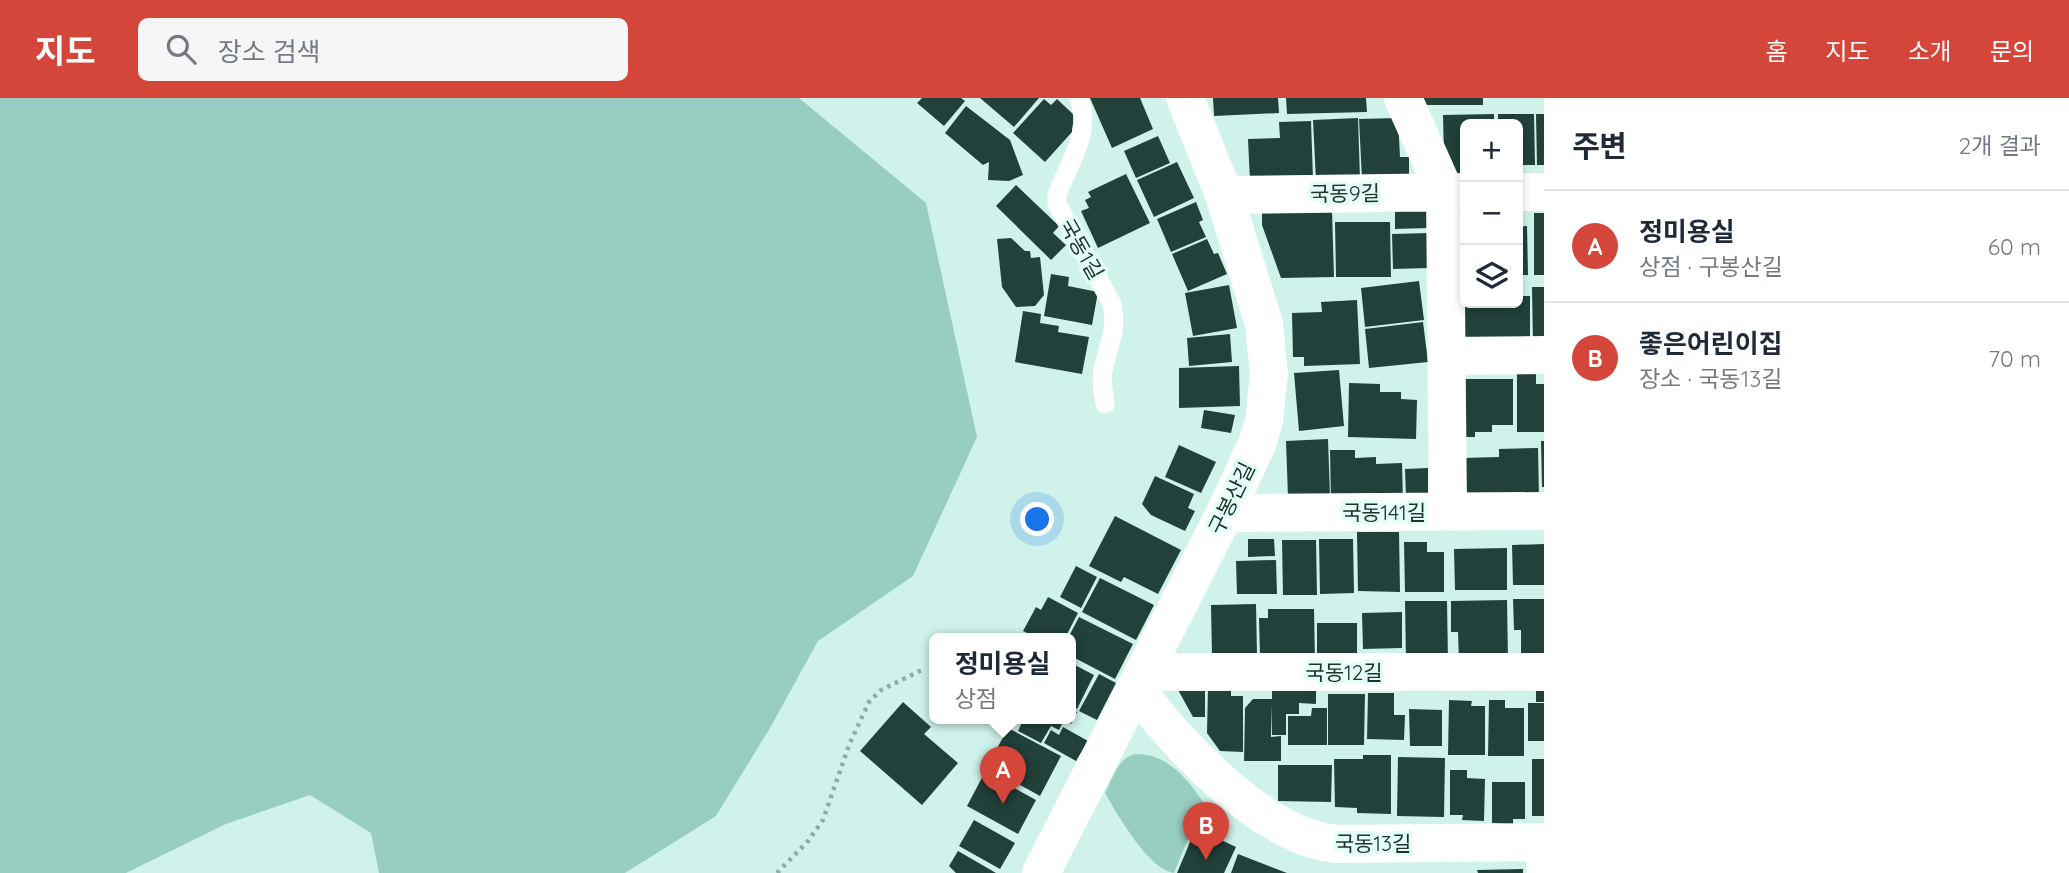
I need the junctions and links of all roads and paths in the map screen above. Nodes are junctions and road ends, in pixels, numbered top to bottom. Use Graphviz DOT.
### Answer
graph roads {
  1 [pos="1079,98"];
  2 [pos="1185,98"];
  3 [pos="1403,98"];
  4 [pos="1455,192"];
  5 [pos="1523,192"];
  6 [pos="1544,192"];
  7 [pos="1224,195"];
  8 [pos="1544,355"];
  9 [pos="1447,356"];
  10 [pos="1105,404"];
  11 [pos="1448,511"];
  12 [pos="1544,511"];
  13 [pos="1225,513"];
  14 [pos="922,670"];
  15 [pos="1544,672"];
  16 [pos="1140,680"];
  17 [pos="1538,853"];
  18 [pos="1057,865"];
  19 [pos="777,873"];
  1 -- 10 [label="lane, 국동1길"];
  2 -- 7 [label="street, 구봉산길"];
  3 -- 4 [label="street"];
  4 -- 7 [label="street, 국동9길"];
  4 -- 9 [label="street"];
  5 -- 6 [label="street"];
  7 -- 13 [label="street, 구봉산길"];
  8 -- 9 [label="street"];
  9 -- 11 [label="street"];
  11 -- 12 [label="street, 국동141길"];
  11 -- 13 [label="street, 국동141길"];
  13 -- 16 [label="street, 구봉산길"];
  14 -- 19 [label="path"];
  15 -- 16 [label="street, 국동12길"];
  16 -- 17 [label="street, 국동13길"];
  16 -- 18 [label="street, 구봉산길"];
}
